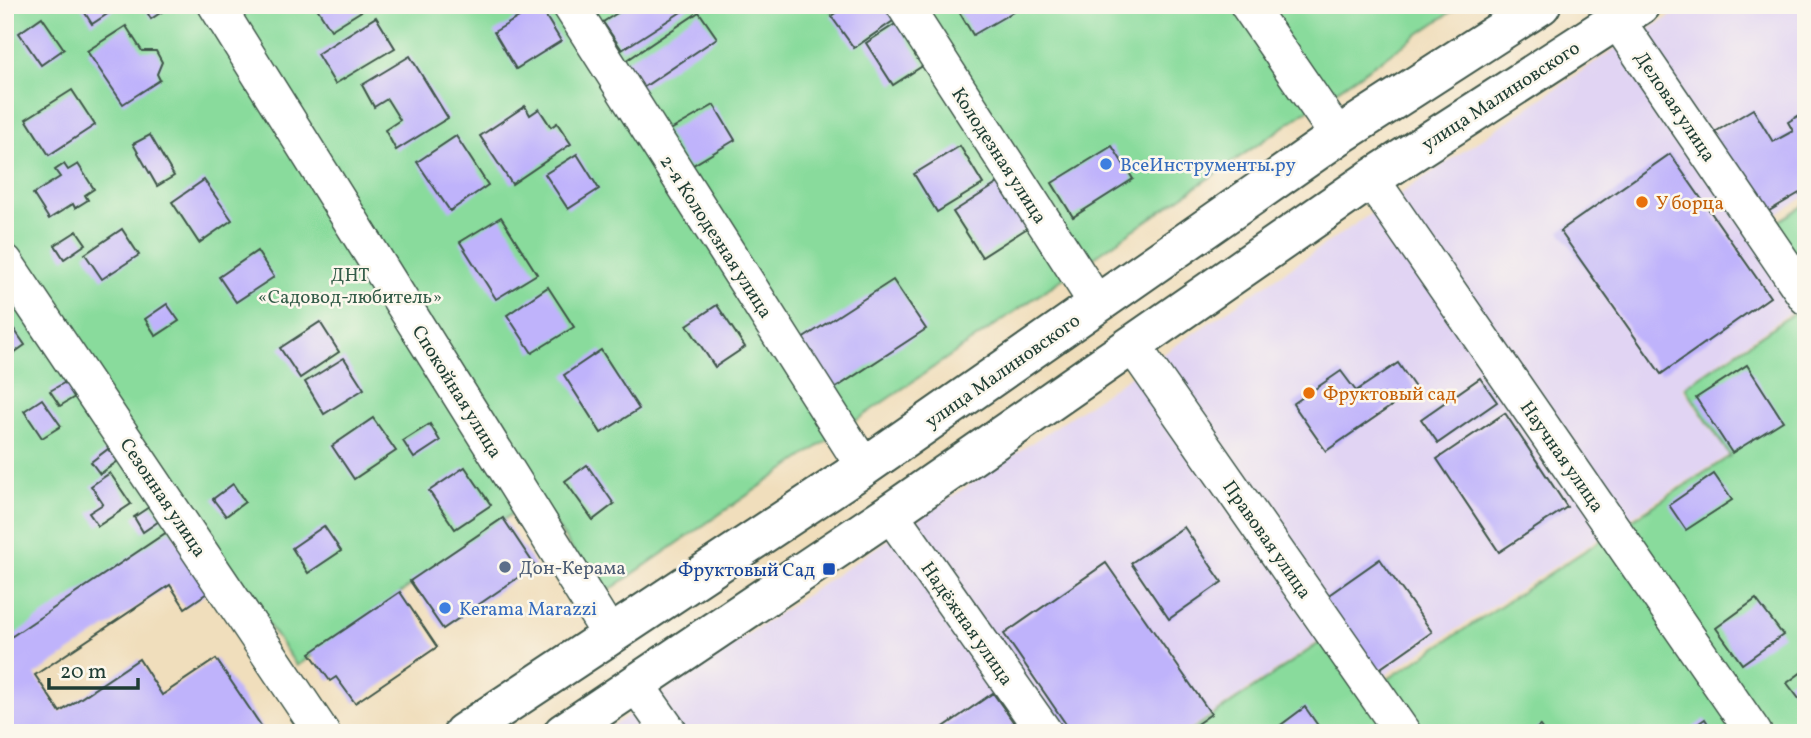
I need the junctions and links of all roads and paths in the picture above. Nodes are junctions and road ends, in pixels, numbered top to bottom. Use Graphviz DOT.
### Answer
graph roads {
  1 [pos="216,5"];
  2 [pos="570,5"];
  3 [pos="904,5"];
  4 [pos="1248,5"];
  5 [pos="1541,5"];
  6 [pos="1628,12"];
  7 [pos="1338,136"];
  8 [pos="1371,179"];
  9 [pos="5,262"];
  10 [pos="1806,297"];
  11 [pos="1097,304"];
  12 [pos="1133,346"];
  13 [pos="864,467"];
  14 [pos="890,513"];
  15 [pos="610,635"];
  16 [pos="635,683"];
  17 [pos="322,733"];
  18 [pos="463,733"];
  19 [pos="563,733"];
  20 [pos="670,733"];
  21 [pos="1045,733"];
  22 [pos="1403,733"];
  23 [pos="1754,733"];
  1 -- 15 [label="street, Спокойная улица"];
  2 -- 13 [label="street, 2-я Колодезная улица"];
  3 -- 11 [label="street, Колодезная улица"];
  4 -- 7 [label="street"];
  5 -- 7 [label="highway, улица Малиновского"];
  6 -- 8 [label="highway, улица Малиновского"];
  6 -- 10 [label="street, Деловая улица"];
  7 -- 11 [label="highway, улица Малиновского"];
  8 -- 12 [label="highway, улица Малиновского"];
  8 -- 23 [label="street, Научная улица"];
  9 -- 17 [label="street, Сезонная улица"];
  11 -- 13 [label="highway, улица Малиновского"];
  12 -- 14 [label="highway, улица Малиновского"];
  12 -- 22 [label="street, Правовая улица"];
  13 -- 15 [label="highway, улица Малиновского"];
  14 -- 16 [label="highway, улица Малиновского"];
  14 -- 21 [label="street, Надёжная улица"];
  15 -- 18 [label="highway, улица Малиновского"];
  16 -- 19 [label="highway, улица Малиновского"];
  16 -- 20 [label="street"];
}
